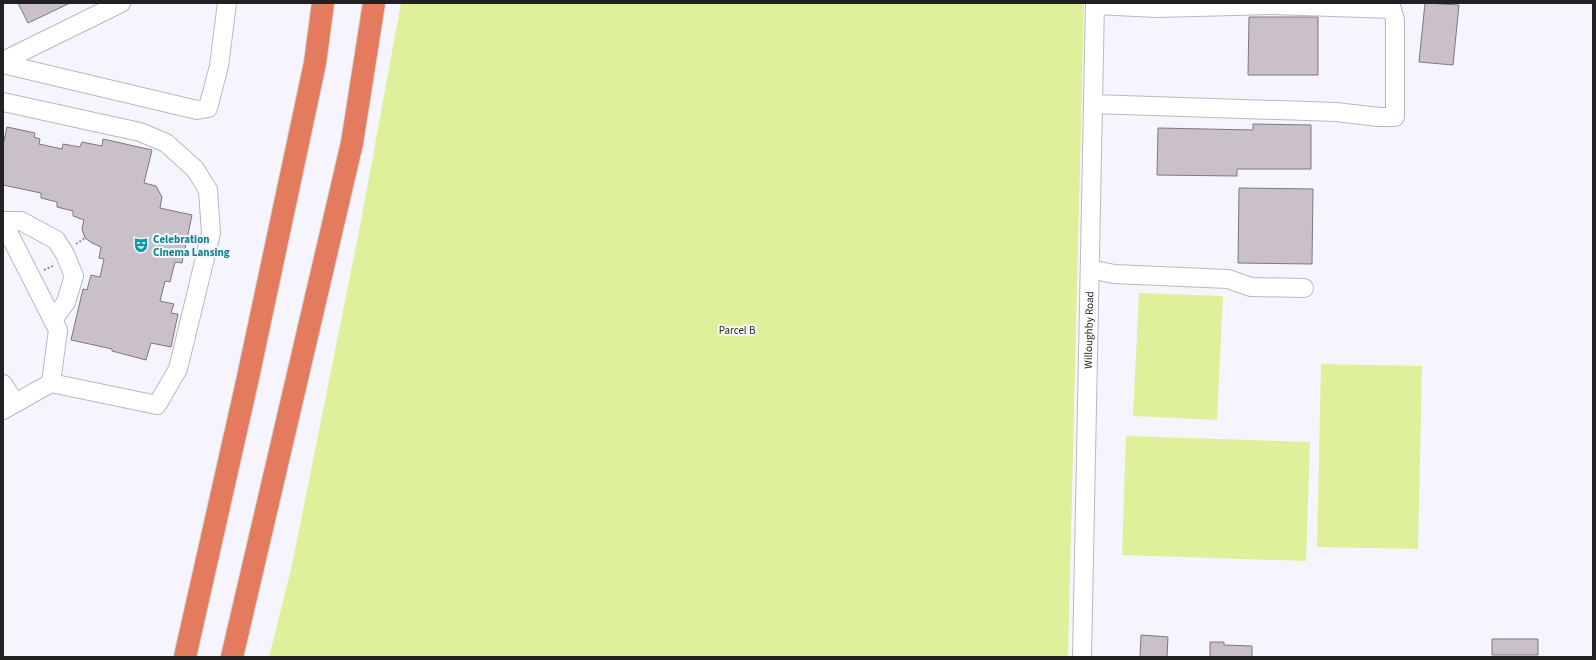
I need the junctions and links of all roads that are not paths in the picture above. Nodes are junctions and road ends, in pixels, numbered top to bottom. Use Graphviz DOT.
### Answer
graph roads {
  1 [pos="121,3"];
  2 [pos="227,3"];
  3 [pos="323,3"];
  4 [pos="374,3"];
  5 [pos="1095,4"];
  6 [pos="3,63"];
  7 [pos="3,102"];
  8 [pos="1093,104"];
  9 [pos="3,221"];
  10 [pos="1090,269"];
  11 [pos="1304,288"];
  12 [pos="53,320"];
  13 [pos="51,383"];
  14 [pos="3,384"];
  15 [pos="9,406"];
  16 [pos="185,657"];
  17 [pos="232,657"];
  18 [pos="1082,657"];
  1 -- 6 [label="street"];
  2 -- 6 [label="street"];
  3 -- 16 [label="highway"];
  4 -- 17 [label="highway"];
  5 -- 8 [label="street, Willoughby Road"];
  5 -- 8 [label="street"];
  7 -- 13 [label="street"];
  8 -- 10 [label="street, Willoughby Road"];
  9 -- 12 [label="street"];
  9 -- 12 [label="street"];
  10 -- 11 [label="street"];
  10 -- 18 [label="street, Willoughby Road"];
  12 -- 13 [label="street"];
  13 -- 15 [label="street"];
  14 -- 15 [label="street"];
}
